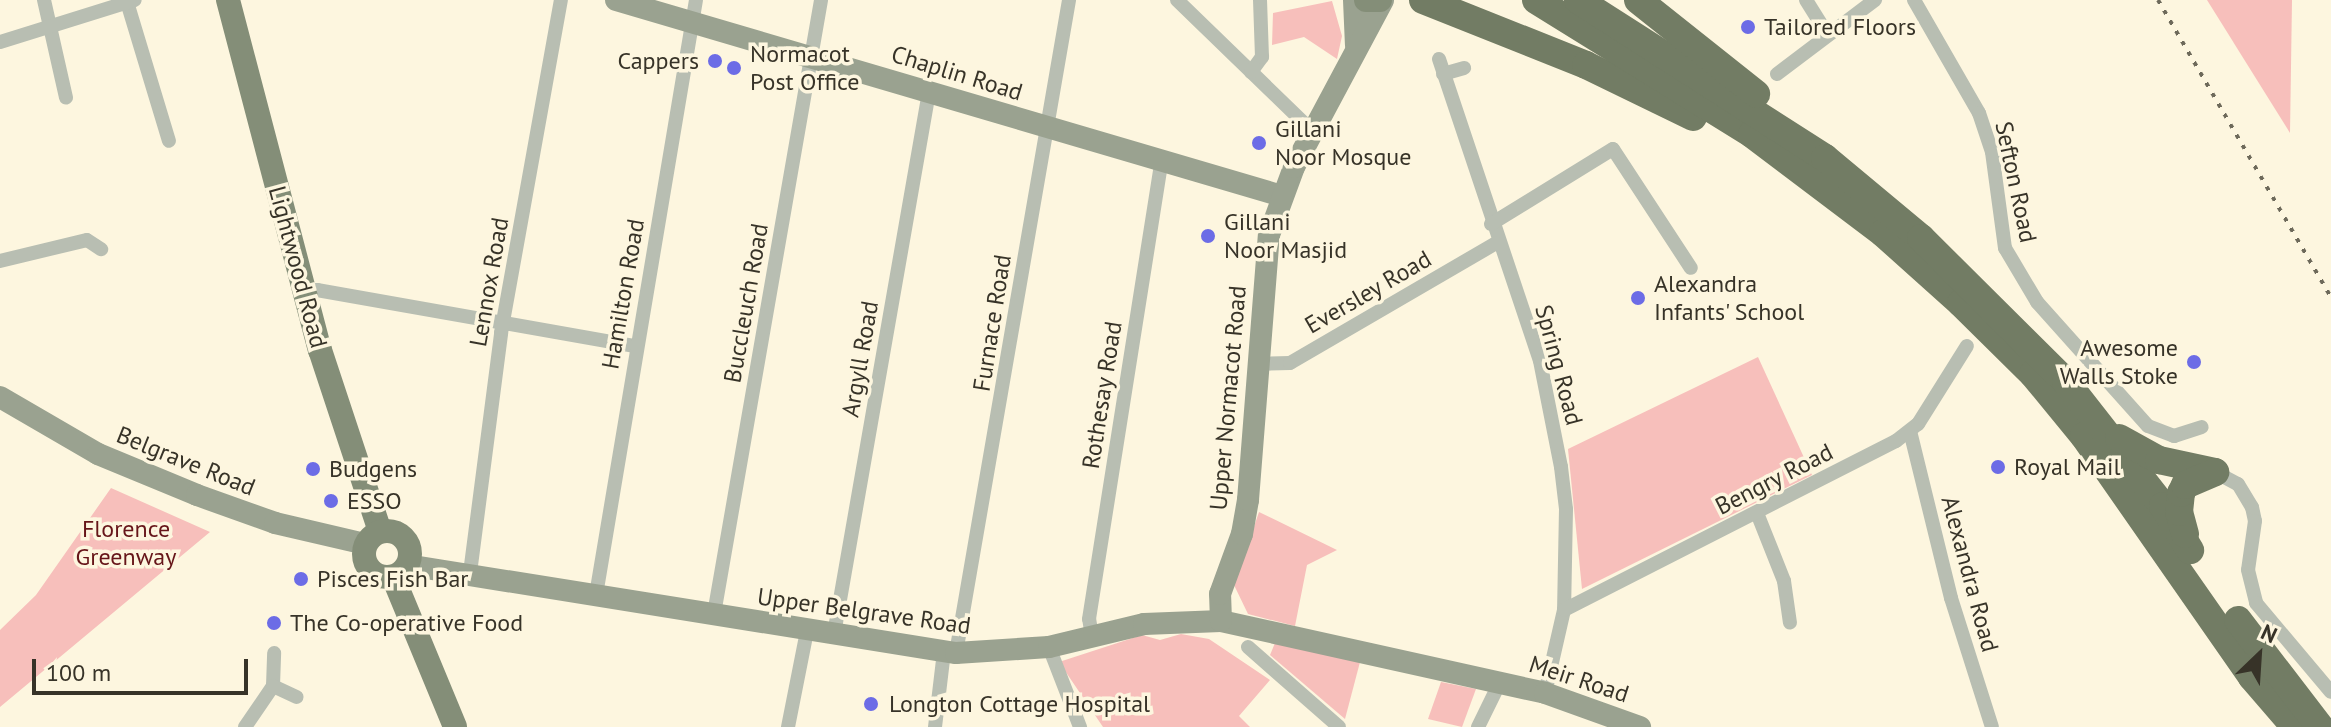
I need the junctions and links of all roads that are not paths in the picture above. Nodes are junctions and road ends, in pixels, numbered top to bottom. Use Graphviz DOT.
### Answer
graph roads {
  1 [pos="44,0"];
  2 [pos="228,0"];
  3 [pos="561,0"];
  4 [pos="616,0"];
  5 [pos="821,0"];
  6 [pos="1069,0"];
  7 [pos="1177,0"];
  8 [pos="1260,0"];
  9 [pos="1354,0"];
  10 [pos="1366,0"];
  11 [pos="1381,0"];
  12 [pos="1423,0"];
  13 [pos="1536,0"];
  14 [pos="1578,0"];
  15 [pos="1638,0"];
  16 [pos="1806,0"];
  17 [pos="1875,0"];
  18 [pos="1914,0"];
  19 [pos="131,1"];
  20 [pos="694,11"];
  21 [pos="48,25"];
  22 [pos="1827,34"];
  23 [pos="0,42"];
  24 [pos="1356,50"];
  25 [pos="812,56"];
  26 [pos="1464,68"];
  27 [pos="1251,72"];
  28 [pos="1777,74"];
  29 [pos="929,92"];
  30 [pos="66,98"];
  31 [pos="1047,127"];
  32 [pos="1313,132"];
  33 [pos="169,141"];
  34 [pos="1162,159"];
  35 [pos="1282,196"];
  36 [pos="1837,197"];
  37 [pos="1491,224"];
  38 [pos="1496,243"];
  39 [pos="1930,246"];
  40 [pos="101,249"];
  41 [pos="0,261"];
  42 [pos="1691,268"];
  43 [pos="305,294"];
  44 [pos="503,326"];
  45 [pos="635,346"];
  46 [pos="1967,346"];
  47 [pos="1259,364"];
  48 [pos="0,397"];
  49 [pos="2096,421"];
  50 [pos="2202,427"];
  51 [pos="1910,431"];
  52 [pos="2215,472"];
  53 [pos="1757,513"];
  54 [pos="372,537"];
  55 [pos="2191,552"];
  56 [pos="400,571"];
  57 [pos="470,573"];
  58 [pos="596,595"];
  59 [pos="1564,610"];
  60 [pos="1783,613"];
  61 [pos="714,614"];
  62 [pos="1221,621"];
  63 [pos="807,631"];
  64 [pos="834,634"];
  65 [pos="1092,637"];
  66 [pos="1049,647"];
  67 [pos="1248,647"];
  68 [pos="274,653"];
  69 [pos="950,653"];
  70 [pos="1500,682"];
  71 [pos="273,686"];
  72 [pos="2331,692"];
  73 [pos="1545,693"];
  74 [pos="297,697"];
  75 [pos="245,727"];
  76 [pos="455,727"];
  77 [pos="788,727"];
  78 [pos="935,727"];
  79 [pos="1080,727"];
  80 [pos="1339,727"];
  81 [pos="1478,727"];
  82 [pos="1640,727"];
  83 [pos="1992,727"];
  84 [pos="2295,727"];
  85 [pos="2320,727"];
  1 -- 21 [label="street"];
  2 -- 43 [label="main road, Lightwood Road"];
  3 -- 44 [label="street, Lennox Road"];
  4 -- 20 [label="street, Chaplin Road"];
  5 -- 25 [label="street, Buccleuch Road"];
  6 -- 31 [label="street, Furnace Road"];
  7 -- 27 [label="street"];
  8 -- 27 [label="street"];
  9 -- 24 [label="street, Upper Normacot Road"];
  10 -- 11 [label="main road"];
  11 -- 24 [label="street, Upper Normacot Road"];
  12 -- 36 [label="highway"];
  13 -- 36 [label="highway"];
  14 -- 39 [label="highway"];
  15 -- 39 [label="highway"];
  16 -- 22 [label="street"];
  17 -- 22 [label="street"];
  18 -- 50 [label="street, Sefton Road"];
  19 -- 21 [label="street"];
  19 -- 33 [label="street"];
  20 -- 25 [label="street, Chaplin Road"];
  20 -- 45 [label="street, Hamilton Road"];
  21 -- 23 [label="street"];
  21 -- 30 [label="street"];
  22 -- 28 [label="street"];
  24 -- 32 [label="street, Upper Normacot Road"];
  25 -- 29 [label="street, Chaplin Road"];
  25 -- 61 [label="street, Buccleuch Road"];
  26 -- 37 [label="street, Spring Road"];
  27 -- 32 [label="street"];
  29 -- 31 [label="street, Chaplin Road"];
  29 -- 64 [label="street, Argyll Road"];
  31 -- 34 [label="street, Chaplin Road"];
  31 -- 69 [label="street, Furnace Road"];
  32 -- 35 [label="street, Upper Normacot Road"];
  34 -- 35 [label="street, Chaplin Road"];
  34 -- 65 [label="street, Rothesay Road"];
  35 -- 47 [label="street, Upper Normacot Road"];
  36 -- 84 [label="highway"];
  37 -- 38 [label="street, Spring Road"];
  37 -- 42 [label="street"];
  38 -- 47 [label="street, Eversley Road"];
  38 -- 59 [label="street, Spring Road"];
  39 -- 49 [label="highway"];
  40 -- 41 [label="street"];
  43 -- 44 [label="street"];
  43 -- 54 [label="main road, Lightwood Road"];
  44 -- 45 [label="street"];
  44 -- 57 [label="street, Lennox Road"];
  45 -- 58 [label="street, Hamilton Road"];
  46 -- 51 [label="street, Bengry Road"];
  47 -- 62 [label="street, Upper Normacot Road"];
  48 -- 54 [label="street, Belgrave Road"];
  49 -- 52 [label="highway"];
  49 -- 55 [label="highway"];
  51 -- 53 [label="street, Bengry Road"];
  51 -- 83 [label="street, Alexandra Road"];
  52 -- 55 [label="highway"];
  52 -- 72 [label="street"];
  53 -- 59 [label="street, Bengry Road"];
  53 -- 60 [label="street"];
  54 -- 56 [label="main road"];
  54 -- 56 [label="main road"];
  55 -- 85 [label="highway"];
  56 -- 57 [label="street, Upper Belgrave Road"];
  56 -- 76 [label="main road"];
  57 -- 58 [label="street, Upper Belgrave Road"];
  58 -- 61 [label="street, Upper Belgrave Road"];
  59 -- 73 [label="street, Spring Road"];
  61 -- 63 [label="street, Upper Belgrave Road"];
  62 -- 65 [label="street, Upper Belgrave Road"];
  62 -- 70 [label="street, Upper Belgrave Road"];
  63 -- 64 [label="street, Upper Belgrave Road"];
  63 -- 77 [label="street"];
  64 -- 69 [label="street, Upper Belgrave Road"];
  65 -- 66 [label="street, Upper Belgrave Road"];
  66 -- 69 [label="street, Upper Belgrave Road"];
  66 -- 79 [label="street"];
  67 -- 80 [label="street"];
  68 -- 71 [label="street"];
  69 -- 78 [label="street, Furnace Road"];
  70 -- 73 [label="street, Meir Road"];
  70 -- 81 [label="street"];
  71 -- 74 [label="street"];
  71 -- 75 [label="street"];
  73 -- 82 [label="street, Meir Road"];
}
